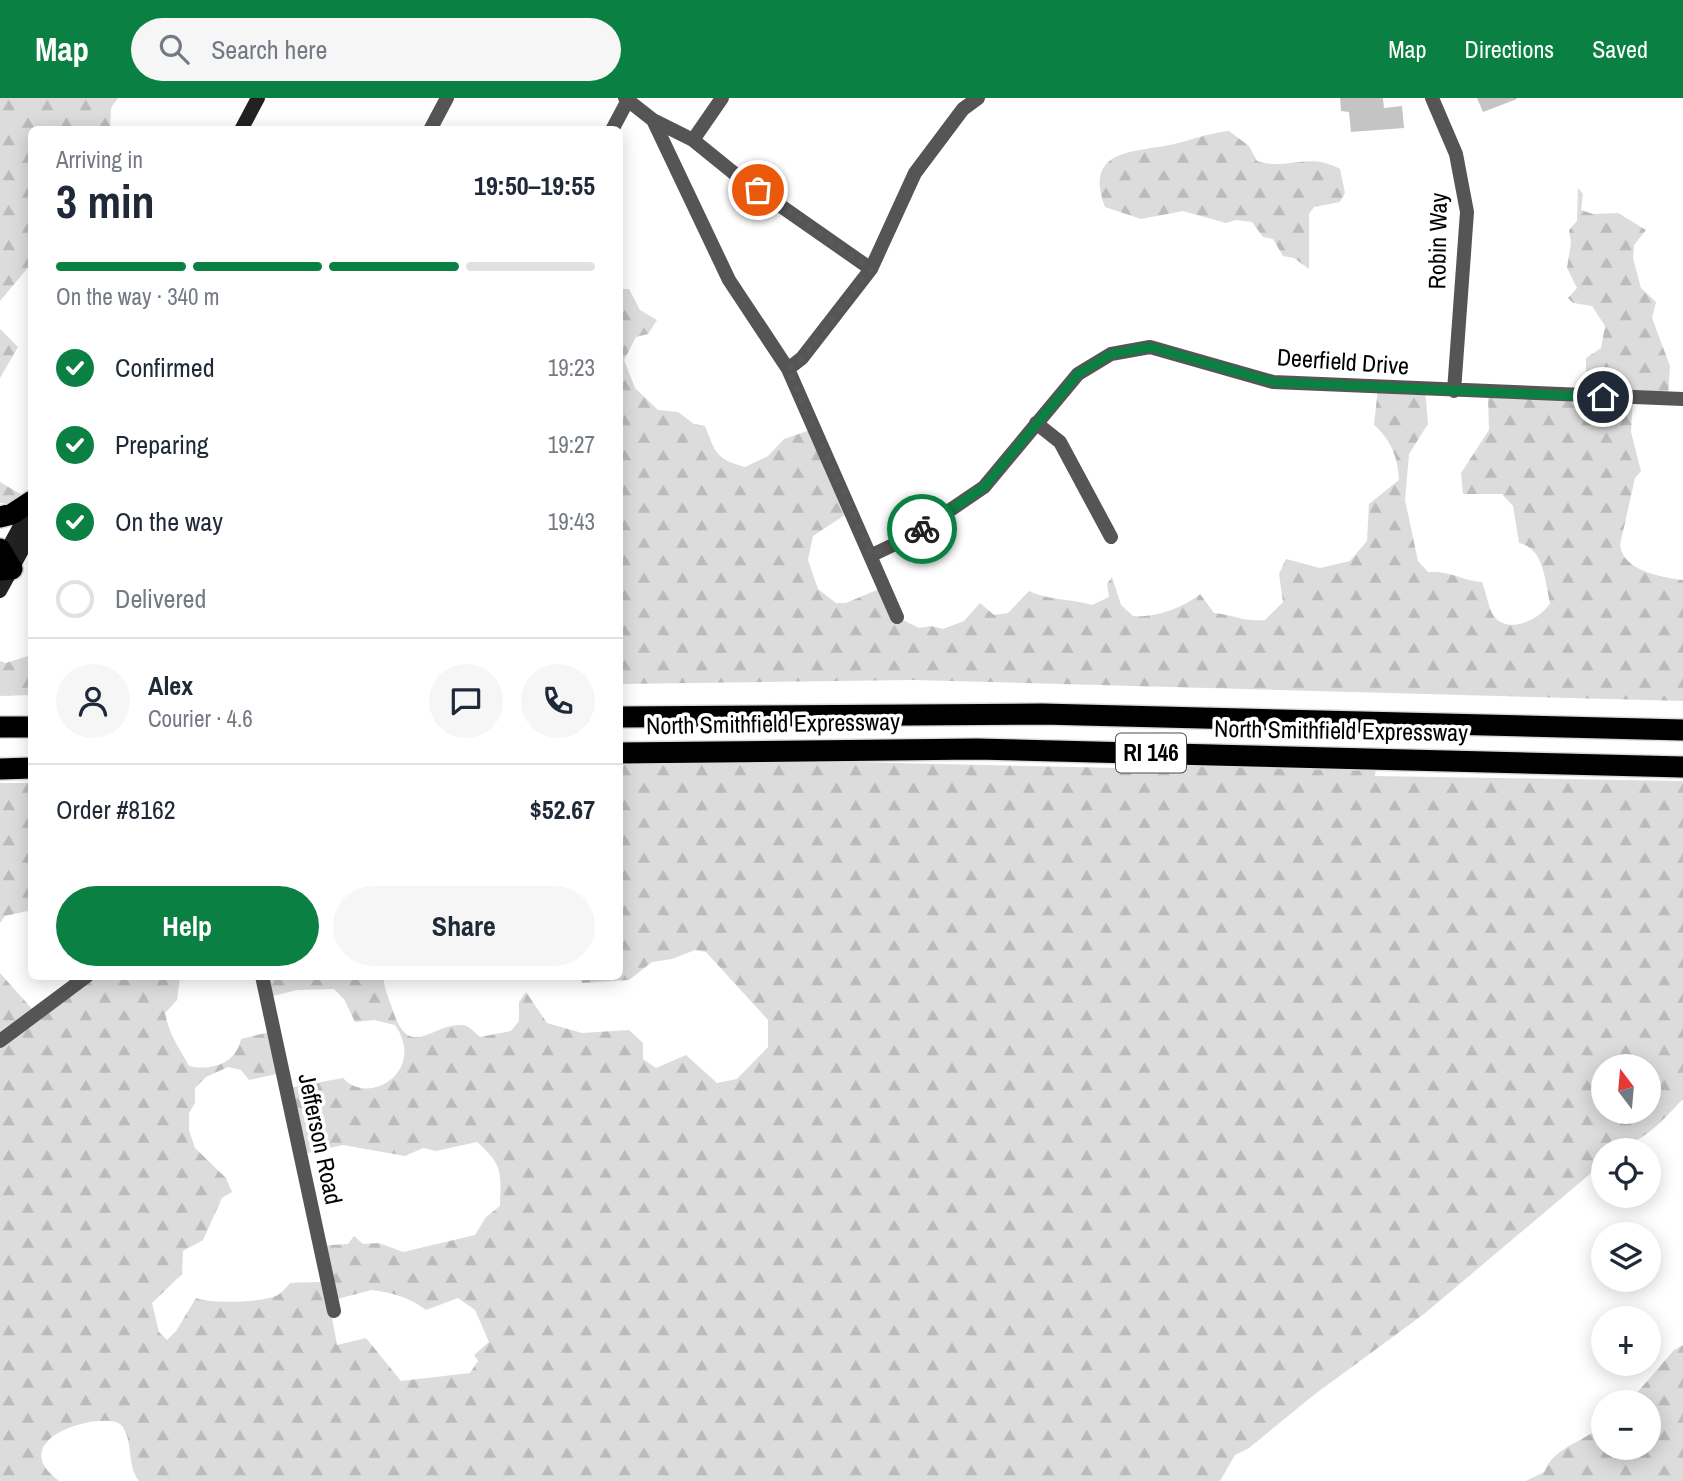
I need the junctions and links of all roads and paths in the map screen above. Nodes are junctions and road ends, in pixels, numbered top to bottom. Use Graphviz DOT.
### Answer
graph roads {
  1 [pos="258,98"];
  2 [pos="447,98"];
  3 [pos="722,98"];
  4 [pos="978,98"];
  5 [pos="1433,98"];
  6 [pos="627,99"];
  7 [pos="653,120"];
  8 [pos="243,126"];
  9 [pos="432,126"];
  10 [pos="614,126"];
  11 [pos="693,140"];
  12 [pos="871,269"];
  13 [pos="788,369"];
  14 [pos="1454,391"];
  15 [pos="1683,399"];
  16 [pos="1036,423"];
  17 [pos="28,504"];
  18 [pos="28,510"];
  19 [pos="0,517"];
  20 [pos="28,536"];
  21 [pos="1111,537"];
  22 [pos="872,555"];
  23 [pos="3,561"];
  24 [pos="0,591"];
  25 [pos="897,617"];
  26 [pos="623,718"];
  27 [pos="0,727"];
  28 [pos="28,727"];
  29 [pos="1683,730"];
  30 [pos="623,753"];
  31 [pos="1683,766"];
  32 [pos="28,768"];
  33 [pos="0,769"];
  34 [pos="82,980"];
  35 [pos="263,980"];
  36 [pos="0,1041"];
  37 [pos="334,1311"];
  1 -- 8 [label="main road"];
  2 -- 9 [label="street"];
  3 -- 11 [label="street"];
  4 -- 12 [label="street"];
  5 -- 14 [label="street, Robin Way"];
  6 -- 7 [label="street"];
  6 -- 10 [label="street"];
  7 -- 11 [label="street"];
  7 -- 13 [label="street"];
  11 -- 12 [label="street"];
  12 -- 13 [label="street"];
  13 -- 22 [label="street"];
  14 -- 15 [label="street, Deerfield Drive"];
  14 -- 16 [label="street, Deerfield Drive"];
  16 -- 21 [label="street"];
  16 -- 22 [label="street, Deerfield Drive"];
  17 -- 19 [label="highway"];
  18 -- 23 [label="main road"];
  20 -- 23 [label="main road"];
  22 -- 25 [label="street"];
  23 -- 24 [label="main road"];
  26 -- 29 [label="highway, North Smithfield Expressway / RI 146"];
  27 -- 28 [label="highway"];
  30 -- 31 [label="highway, North Smithfield Expressway / RI 146"];
  32 -- 33 [label="highway"];
  34 -- 36 [label="street"];
  35 -- 37 [label="street, Jefferson Road"];
}
